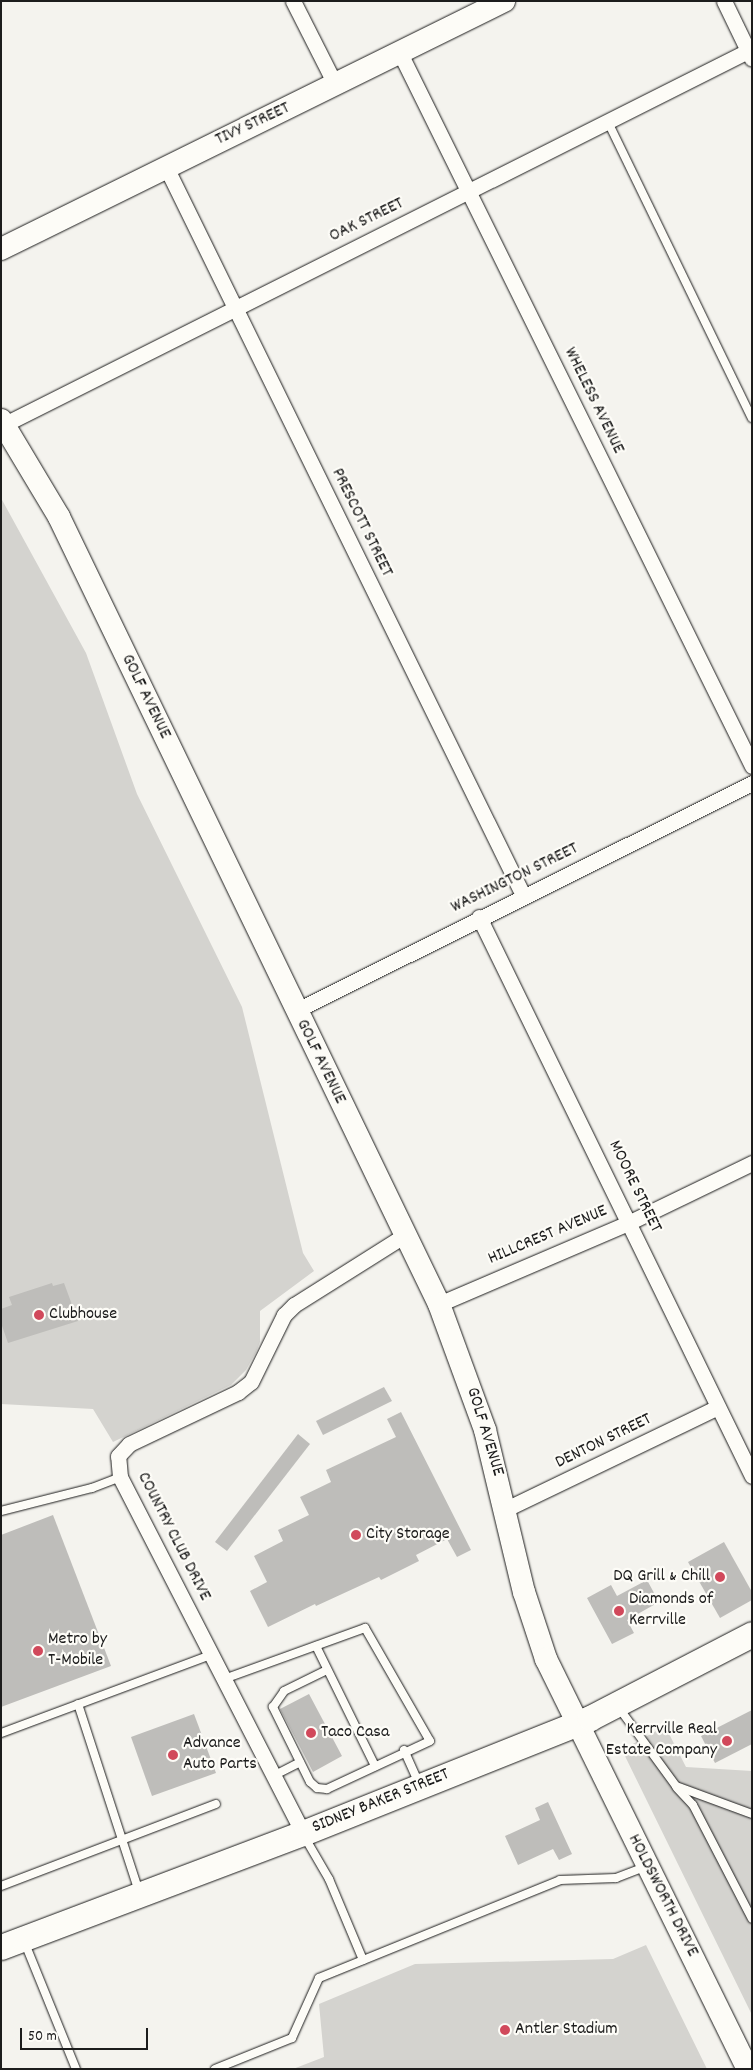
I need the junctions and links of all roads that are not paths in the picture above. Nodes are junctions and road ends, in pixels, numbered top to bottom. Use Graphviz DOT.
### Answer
graph roads {
  1 [pos="293,1"];
  2 [pos="504,1"];
  3 [pos="724,1"];
  4 [pos="400,53"];
  5 [pos="750,55"];
  6 [pos="336,86"];
  7 [pos="608,122"];
  8 [pos="166,167"];
  9 [pos="468,192"];
  10 [pos="1,250"];
  11 [pos="234,308"];
  12 [pos="752,418"];
  13 [pos="2,423"];
  14 [pos="752,766"];
  15 [pos="752,783"];
  16 [pos="523,895"];
  17 [pos="479,917"];
  18 [pos="295,1011"];
  19 [pos="752,1162"];
  20 [pos="630,1222"];
  21 [pos="405,1235"];
  22 [pos="439,1304"];
  23 [pos="718,1408"];
  24 [pos="120,1476"];
  25 [pos="752,1476"];
  26 [pos="506,1509"];
  27 [pos="1,1511"];
  28 [pos="752,1634"];
  29 [pos="316,1646"];
  30 [pos="211,1655"];
  31 [pos="327,1670"];
  32 [pos="224,1679"];
  33 [pos="78,1704"];
  34 [pos="616,1704"];
  35 [pos="577,1723"];
  36 [pos="1,1733"];
  37 [pos="404,1750"];
  38 [pos="300,1762"];
  39 [pos="375,1766"];
  40 [pos="273,1776"];
  41 [pos="420,1786"];
  42 [pos="676,1786"];
  43 [pos="216,1804"];
  44 [pos="752,1814"];
  45 [pos="303,1833"];
  46 [pos="122,1839"];
  47 [pos="647,1867"];
  48 [pos="1,1886"];
  49 [pos="140,1894"];
  50 [pos="752,1919"];
  51 [pos="12,1943"];
  52 [pos="363,1960"];
  53 [pos="76,2069"];
  54 [pos="215,2069"];
  55 [pos="748,2069"];
  1 -- 6 [label="street"];
  2 -- 4 [label="main road, TIVY STREET"];
  3 -- 5 [label="street"];
  4 -- 6 [label="main road, TIVY STREET"];
  4 -- 9 [label="street, WHELESS AVENUE"];
  5 -- 7 [label="street, OAK STREET"];
  6 -- 8 [label="main road, TIVY STREET"];
  7 -- 9 [label="street, OAK STREET"];
  7 -- 12 [label="lane"];
  8 -- 10 [label="main road, TIVY STREET"];
  8 -- 11 [label="street, PRESCOTT STREET"];
  9 -- 11 [label="street, OAK STREET"];
  9 -- 14 [label="street, WHELESS AVENUE"];
  11 -- 13 [label="street, OAK STREET"];
  11 -- 16 [label="street, PRESCOTT STREET"];
  13 -- 18 [label="main road, GOLF AVENUE"];
  15 -- 16 [label="street, WASHINGTON STREET"];
  16 -- 17 [label="street, WASHINGTON STREET"];
  17 -- 18 [label="street, WASHINGTON STREET"];
  17 -- 20 [label="street, MOORE STREET"];
  18 -- 21 [label="main road, GOLF AVENUE"];
  19 -- 20 [label="street, HILLCREST AVENUE"];
  20 -- 22 [label="street, HILLCREST AVENUE"];
  20 -- 23 [label="street, MOORE STREET"];
  21 -- 22 [label="main road, GOLF AVENUE"];
  21 -- 24 [label="street, COUNTRY CLUB DRIVE"];
  22 -- 26 [label="main road, GOLF AVENUE"];
  23 -- 25 [label="street, MOORE STREET"];
  23 -- 26 [label="street, DENTON STREET"];
  24 -- 27 [label="lane"];
  24 -- 30 [label="street, COUNTRY CLUB DRIVE"];
  26 -- 35 [label="main road, GOLF AVENUE"];
  28 -- 34 [label="main road, SIDNEY BAKER STREET"];
  29 -- 31 [label="lane"];
  29 -- 32 [label="lane"];
  29 -- 37 [label="lane"];
  30 -- 32 [label="street, COUNTRY CLUB DRIVE"];
  30 -- 33 [label="lane"];
  31 -- 38 [label="lane"];
  31 -- 39 [label="lane"];
  32 -- 40 [label="street, COUNTRY CLUB DRIVE"];
  33 -- 36 [label="lane"];
  33 -- 46 [label="lane"];
  34 -- 35 [label="main road, SIDNEY BAKER STREET"];
  34 -- 42 [label="lane"];
  35 -- 41 [label="main road, SIDNEY BAKER STREET"];
  35 -- 47 [label="main road, HOLDSWORTH DRIVE"];
  37 -- 39 [label="lane"];
  37 -- 41 [label="lane"];
  38 -- 39 [label="lane"];
  38 -- 40 [label="lane"];
  40 -- 45 [label="street, COUNTRY CLUB DRIVE"];
  41 -- 45 [label="main road, SIDNEY BAKER STREET"];
  42 -- 44 [label="lane"];
  42 -- 50 [label="lane"];
  43 -- 46 [label="lane"];
  45 -- 49 [label="main road, SIDNEY BAKER STREET"];
  45 -- 52 [label="lane"];
  46 -- 48 [label="lane"];
  46 -- 49 [label="lane"];
  47 -- 52 [label="lane"];
  47 -- 55 [label="main road, HOLDSWORTH DRIVE"];
  49 -- 51 [label="main road, SIDNEY BAKER STREET"];
  51 -- 53 [label="lane"];
  52 -- 54 [label="lane"];
}
